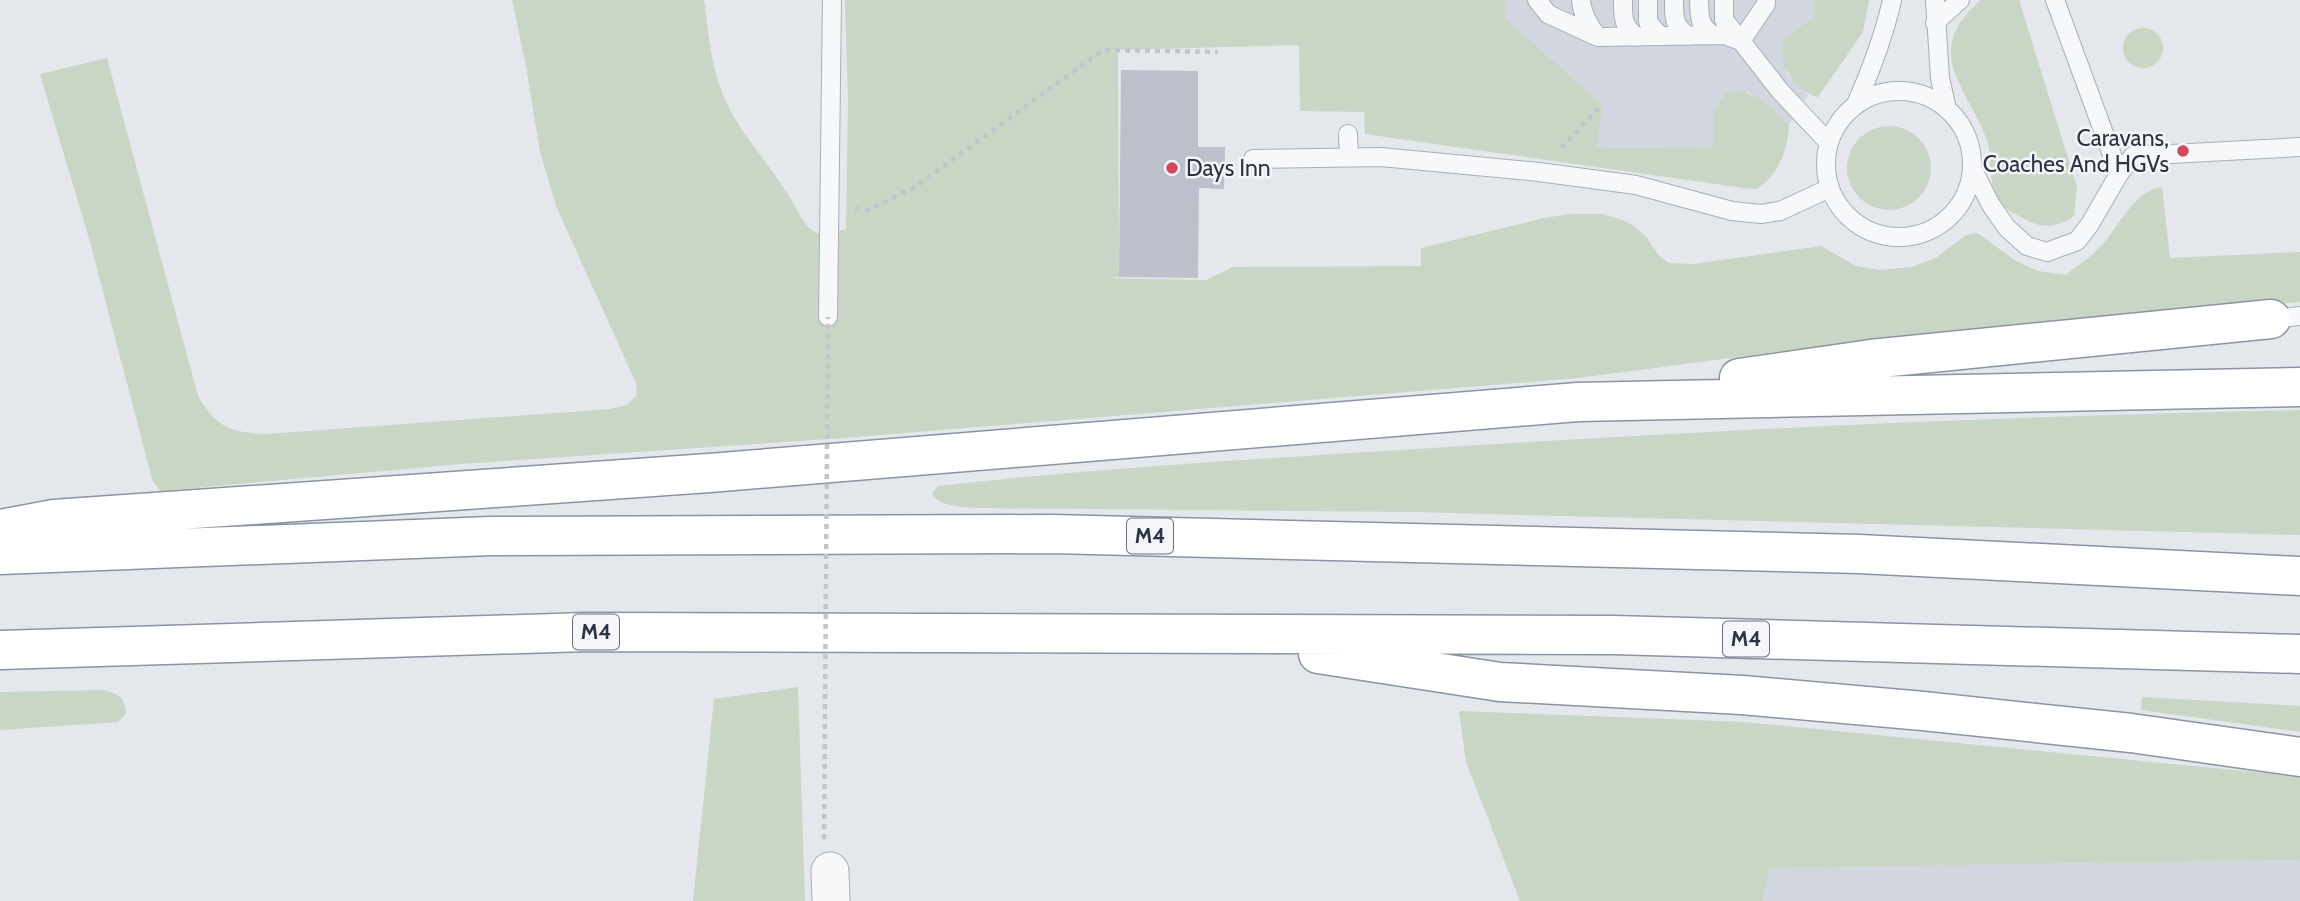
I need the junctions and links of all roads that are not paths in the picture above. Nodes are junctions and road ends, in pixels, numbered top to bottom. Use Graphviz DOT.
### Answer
graph roads {
  1 [pos="832,0"];
  2 [pos="1537,0"];
  3 [pos="1581,0"];
  4 [pos="1623,0"];
  5 [pos="1648,0"];
  6 [pos="1674,0"];
  7 [pos="1699,0"];
  8 [pos="1724,0"];
  9 [pos="1766,0"];
  10 [pos="1892,0"];
  11 [pos="1935,0"];
  12 [pos="1960,0"];
  13 [pos="2055,0"];
  14 [pos="1935,23"];
  15 [pos="1713,35"];
  16 [pos="1660,36"];
  17 [pos="1688,36"];
  18 [pos="1598,37"];
  19 [pos="1637,37"];
  20 [pos="1741,41"];
  21 [pos="1856,104"];
  22 [pos="1947,108"];
  23 [pos="1348,134"];
  24 [pos="1829,143"];
  25 [pos="2300,147"];
  26 [pos="1349,157"];
  27 [pos="1253,159"];
  28 [pos="1973,170"];
  29 [pos="2119,174"];
  30 [pos="1830,188"];
  31 [pos="828,317"];
  32 [pos="2285,318"];
  33 [pos="2300,387"];
  34 [pos="1577,402"];
  35 [pos="0,529"];
  36 [pos="0,555"];
  37 [pos="2300,576"];
  38 [pos="1191,635"];
  39 [pos="0,650"];
  40 [pos="2300,654"];
  41 [pos="2300,757"];
  1 -- 31 [label="lane"];
  2 -- 18 [label="lane"];
  3 -- 18 [label="lane"];
  4 -- 19 [label="lane"];
  5 -- 16 [label="lane"];
  6 -- 17 [label="lane"];
  7 -- 15 [label="lane"];
  8 -- 20 [label="lane"];
  9 -- 20 [label="lane"];
  10 -- 21 [label="lane"];
  11 -- 14 [label="lane"];
  12 -- 14 [label="lane"];
  13 -- 29 [label="lane"];
  14 -- 22 [label="lane"];
  15 -- 17 [label="lane"];
  15 -- 20 [label="lane"];
  16 -- 17 [label="lane"];
  16 -- 19 [label="lane"];
  18 -- 19 [label="lane"];
  20 -- 24 [label="lane"];
  21 -- 22 [label="lane"];
  21 -- 24 [label="lane"];
  22 -- 28 [label="lane"];
  23 -- 26 [label="lane"];
  24 -- 30 [label="lane"];
  25 -- 29 [label="lane"];
  26 -- 27 [label="lane"];
  26 -- 30 [label="lane"];
  28 -- 29 [label="lane"];
  28 -- 30 [label="lane"];
  32 -- 34 [label="highway"];
  33 -- 34 [label="highway"];
  34 -- 35 [label="highway"];
  36 -- 37 [label="highway, M4"];
  38 -- 39 [label="highway, M4"];
  38 -- 40 [label="highway, M4"];
  38 -- 41 [label="highway"];
}
